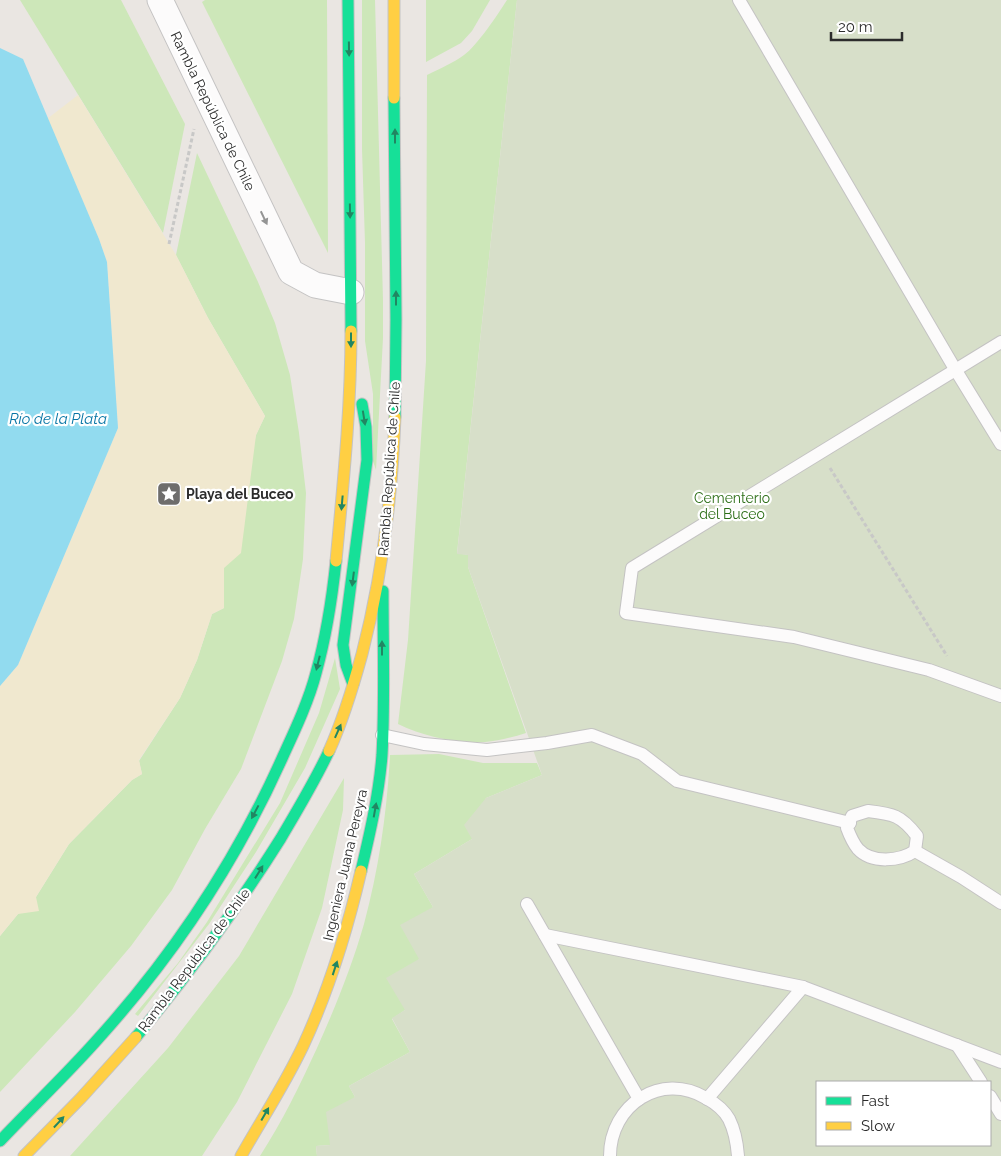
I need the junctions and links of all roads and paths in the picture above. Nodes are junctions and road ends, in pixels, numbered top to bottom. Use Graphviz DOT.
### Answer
graph roads {
  1 [pos="160,0"];
  2 [pos="348,0"];
  3 [pos="394,0"];
  4 [pos="739,0"];
  5 [pos="212,108"];
  6 [pos="169,244"];
  7 [pos="351,292"];
  8 [pos="1001,342"];
  9 [pos="955,370"];
  10 [pos="351,371"];
  11 [pos="1001,444"];
  12 [pos="821,452"];
  13 [pos="383,556"];
  14 [pos="963,682"];
  15 [pos="353,684"];
  16 [pos="1001,696"];
  17 [pos="360,698"];
  18 [pos="382,735"];
  19 [pos="850,823"];
  20 [pos="915,851"];
  21 [pos="352,860"];
  22 [pos="1001,903"];
  23 [pos="527,904"];
  24 [pos="336,922"];
  25 [pos="546,936"];
  26 [pos="803,987"];
  27 [pos="957,1045"];
  28 [pos="1001,1062"];
  29 [pos="980,1081"];
  30 [pos="639,1098"];
  31 [pos="991,1098"];
  32 [pos="707,1099"];
  33 [pos="1001,1114"];
  34 [pos="0,1141"];
  35 [pos="24,1156"];
  36 [pos="241,1156"];
  37 [pos="610,1156"];
  38 [pos="738,1156"];
  1 -- 5 [label="street, Rambla República de Chile"];
  2 -- 7 [label="main road, Rambla República de Chile, one-way"];
  13 -- 3 [label="main road, Rambla República de Chile, one-way"];
  4 -- 9 [label="lane"];
  5 -- 6 [label="path"];
  5 -- 7 [label="street, Rambla República de Chile, one-way"];
  7 -- 10 [label="main road, Rambla República de Chile, one-way"];
  8 -- 9 [label="lane"];
  9 -- 11 [label="lane"];
  9 -- 12 [label="lane"];
  10 -- 15 [label="main road, one-way"];
  10 -- 34 [label="main road, Rambla República de Chile, one-way"];
  12 -- 14 [label="path"];
  12 -- 14 [label="lane"];
  13 -- 15 [label="main road, Rambla República de Chile"];
  18 -- 13 [label="main road, Ingeniera Juana Pereyra, one-way"];
  14 -- 16 [label="lane"];
  15 -- 17 [label="main road"];
  35 -- 15 [label="main road, Rambla República de Chile, one-way"];
  18 -- 19 [label="lane"];
  36 -- 18 [label="main road, Ingeniera Juana Pereyra, one-way"];
  19 -- 20 [label="lane"];
  19 -- 20 [label="lane"];
  20 -- 22 [label="lane"];
  21 -- 24 [label="main road, Ingeniera Juana Pereyra"];
  23 -- 25 [label="lane"];
  25 -- 26 [label="lane"];
  25 -- 30 [label="lane"];
  26 -- 27 [label="lane"];
  26 -- 32 [label="lane"];
  27 -- 28 [label="lane"];
  27 -- 29 [label="lane"];
  30 -- 32 [label="lane"];
  30 -- 37 [label="lane"];
  31 -- 33 [label="lane"];
  32 -- 38 [label="lane"];
}
